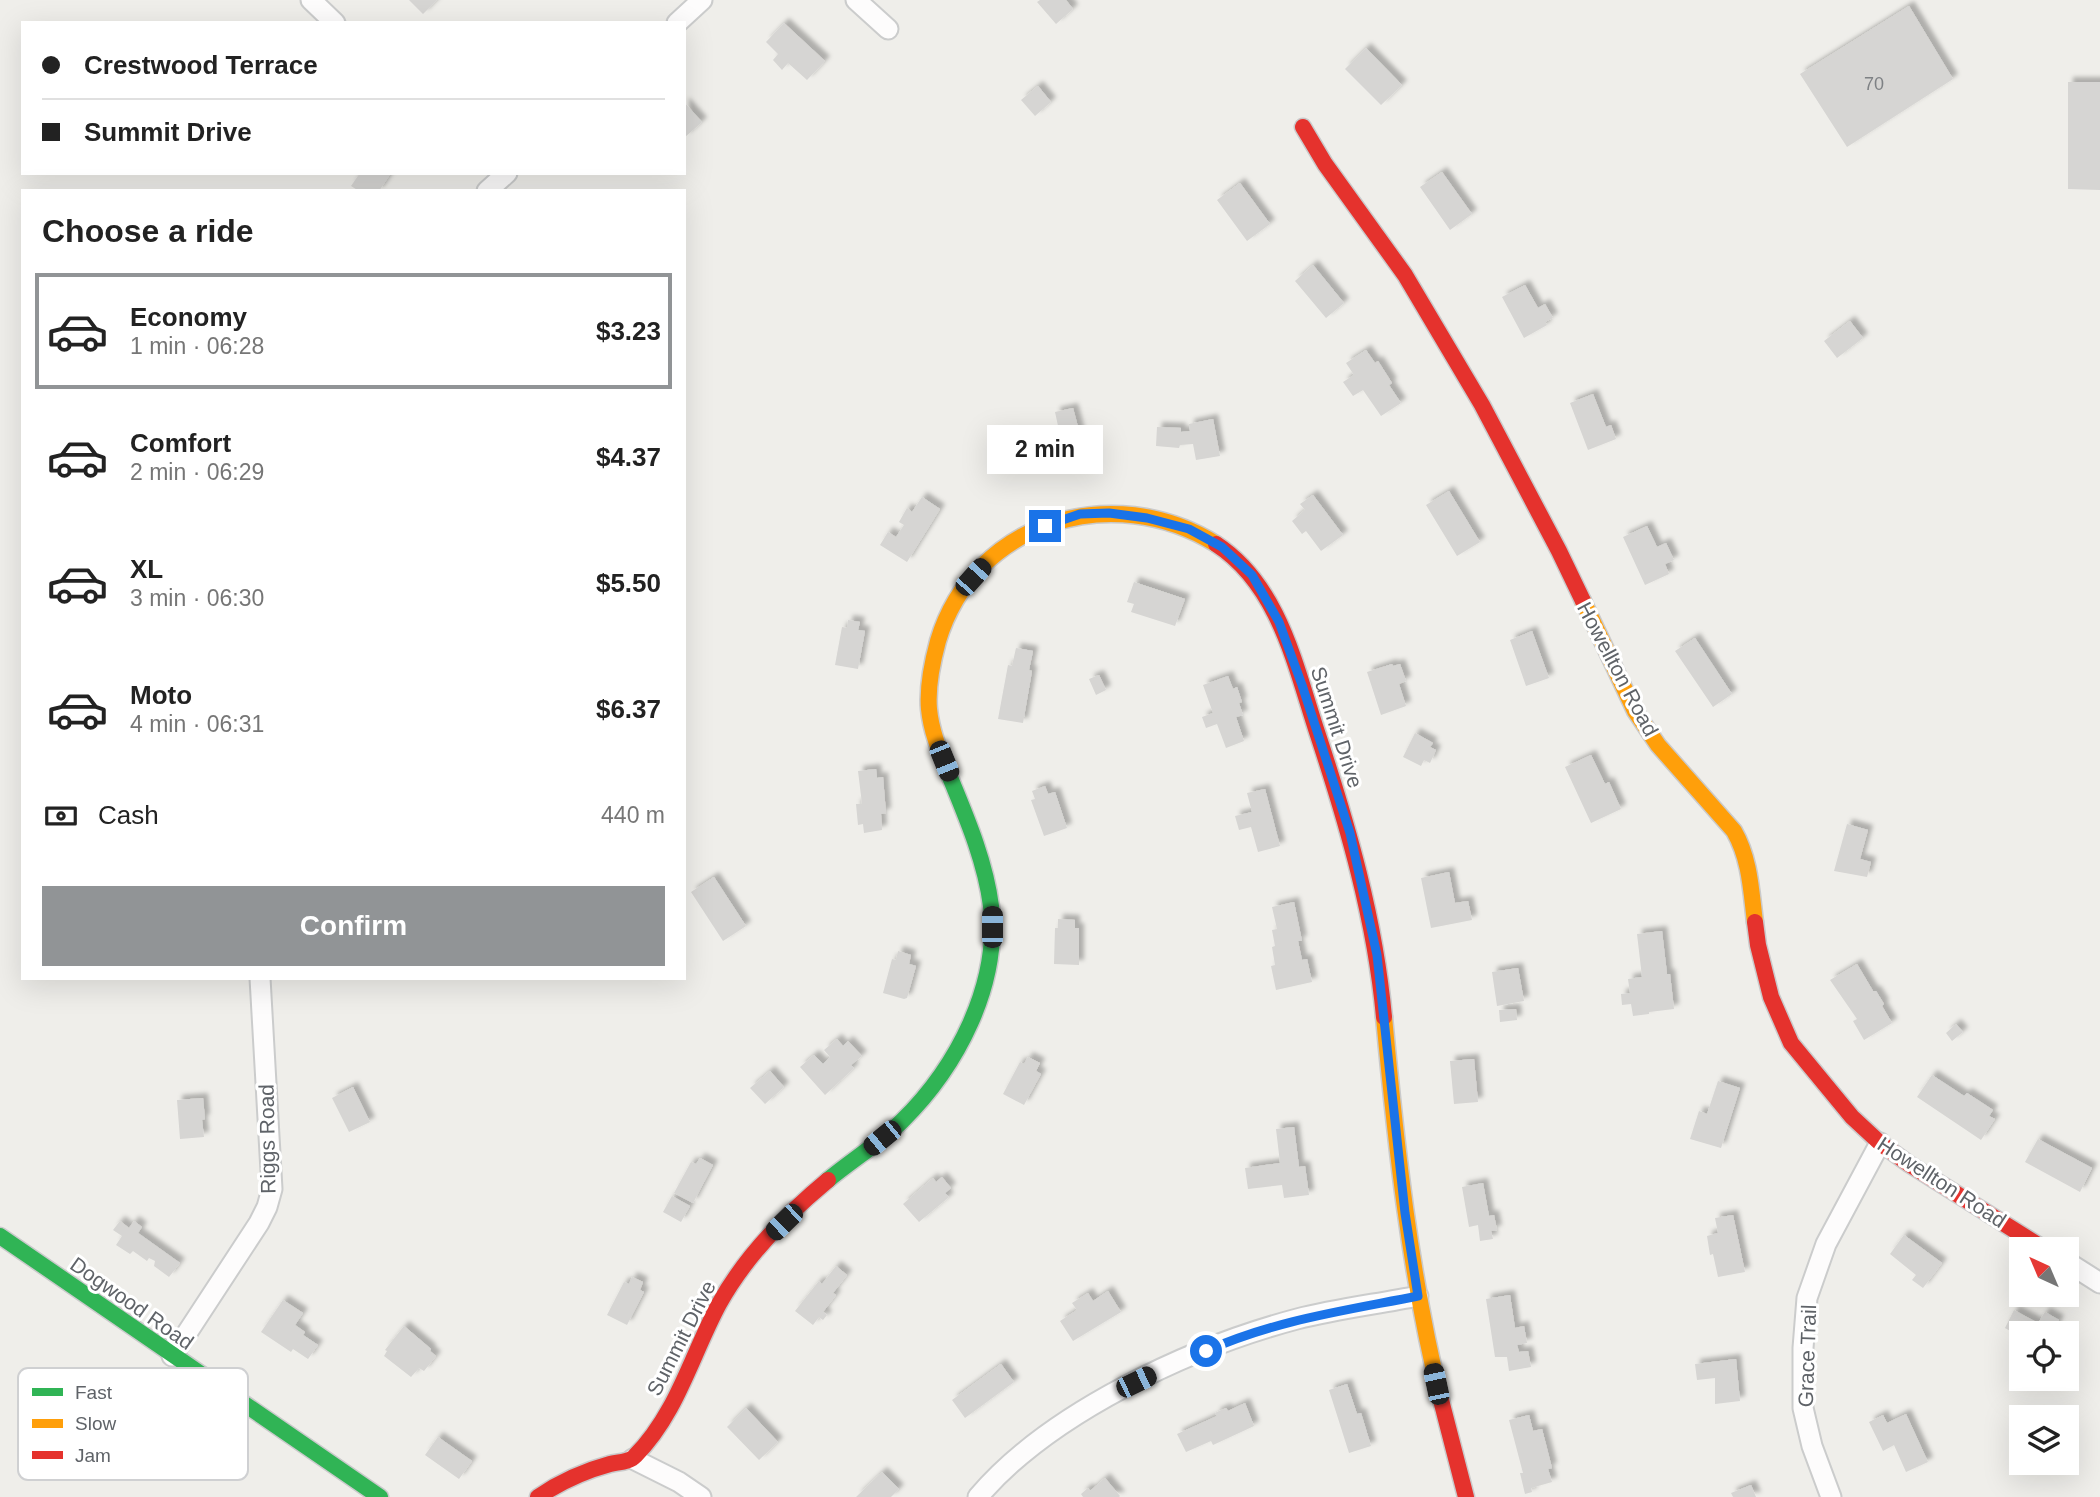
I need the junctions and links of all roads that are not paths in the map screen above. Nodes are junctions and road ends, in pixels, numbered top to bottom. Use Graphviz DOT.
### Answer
graph roads {
  1 [pos="311,0"];
  2 [pos="702,0"];
  3 [pos="856,0"];
  4 [pos="333,21"];
  5 [pos="679,21"];
  6 [pos="888,29"];
  7 [pos="1303,127"];
  8 [pos="260,980"];
  9 [pos="1880,1143"];
  10 [pos="0,1236"];
  11 [pos="2025,1237"];
  12 [pos="2079,1270"];
  13 [pos="2100,1283"];
  14 [pos="1418,1296"];
  15 [pos="172,1356"];
  16 [pos="190,1368"];
  17 [pos="248,1408"];
  18 [pos="633,1459"];
  19 [pos="380,1497"];
  20 [pos="538,1497"];
  21 [pos="701,1497"];
  22 [pos="978,1497"];
  23 [pos="1466,1497"];
  24 [pos="1831,1497"];
  1 -- 4 [label="street"];
  2 -- 5 [label="street"];
  3 -- 6 [label="street"];
  7 -- 9 [label="street, Howellton Road"];
  8 -- 15 [label="street, Riggs Road"];
  9 -- 11 [label="street, Howellton Road"];
  9 -- 24 [label="street, Grace Trail"];
  10 -- 15 [label="street, Dogwood Road"];
  12 -- 13 [label="street"];
  14 -- 18 [label="street, Summit Drive"];
  14 -- 22 [label="street"];
  14 -- 23 [label="street, Summit Drive"];
  15 -- 16 [label="street, Dogwood Road"];
  17 -- 19 [label="street, Dogwood Road"];
  18 -- 20 [label="street"];
  18 -- 21 [label="street"];
}
